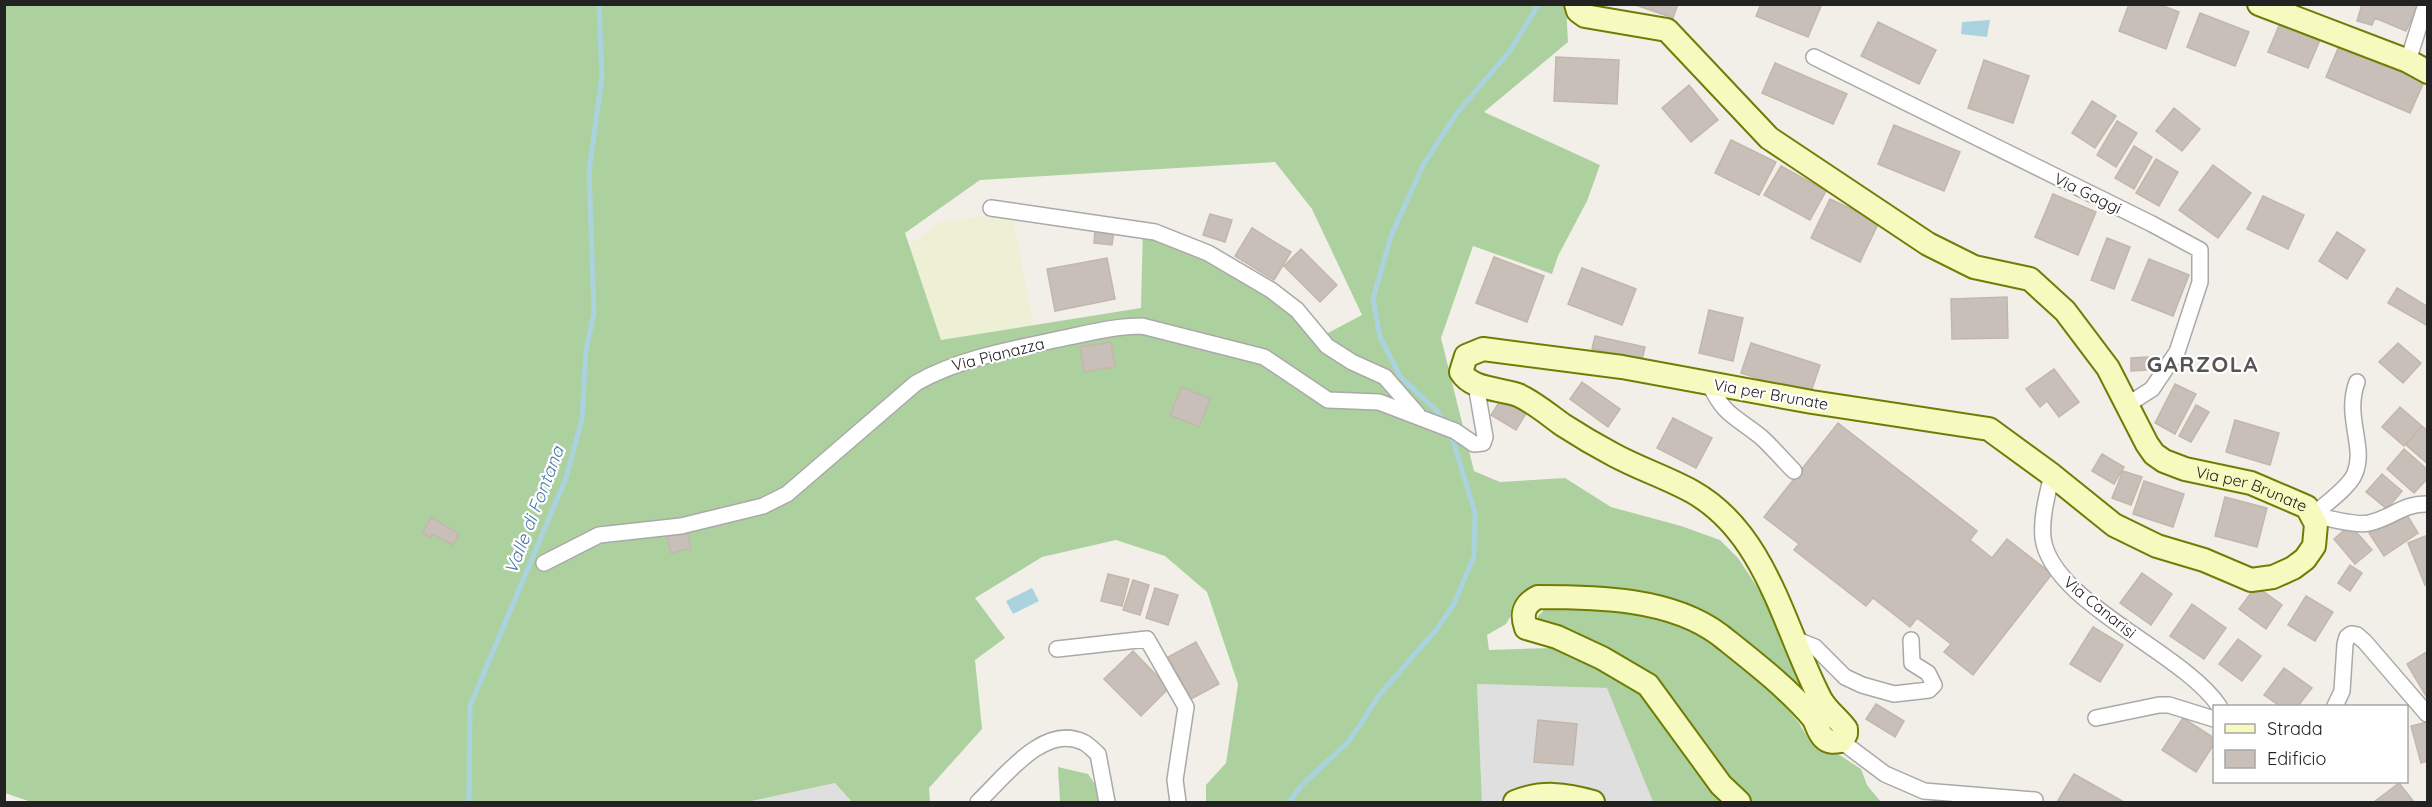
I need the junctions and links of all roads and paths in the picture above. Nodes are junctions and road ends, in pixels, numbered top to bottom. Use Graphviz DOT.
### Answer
graph roads {
  1 [pos="1576,4"];
  2 [pos="2259,4"];
  3 [pos="2427,4"];
  4 [pos="1814,57"];
  5 [pos="2408,61"];
  6 [pos="2427,72"];
  7 [pos="991,208"];
  8 [pos="2357,382"];
  9 [pos="1709,383"];
  10 [pos="1476,385"];
  11 [pos="2127,405"];
  12 [pos="1418,415"];
  13 [pos="1794,471"];
  14 [pos="2052,475"];
  15 [pos="2427,504"];
  16 [pos="2313,515"];
  17 [pos="544,563"];
  18 [pos="1795,639"];
  19 [pos="1911,640"];
  20 [pos="1057,649"];
  21 [pos="2218,705"];
  22 [pos="2335,705"];
  23 [pos="2427,714"];
  24 [pos="2096,718"];
  25 [pos="2213,718"];
  26 [pos="1841,741"];
  27 [pos="2035,800"];
  28 [pos="978,802"];
  29 [pos="1107,802"];
  30 [pos="1178,802"];
  31 [pos="1515,802"];
  32 [pos="1593,802"];
  33 [pos="1739,802"];
  1 -- 11 [label="street, Via per Brunate"];
  2 -- 5 [label="street"];
  3 -- 5 [label="street"];
  4 -- 11 [label="street, Via Gaggi"];
  5 -- 6 [label="street"];
  7 -- 12 [label="street, Via Pianazza"];
  8 -- 16 [label="street"];
  9 -- 10 [label="street, Via per Brunate"];
  9 -- 13 [label="street"];
  9 -- 14 [label="street, Via per Brunate"];
  10 -- 12 [label="street, Via Pianazza"];
  10 -- 18 [label="street"];
  11 -- 16 [label="street, Via per Brunate"];
  12 -- 17 [label="street, Via Pianazza"];
  14 -- 16 [label="street, Via per Brunate"];
  14 -- 21 [label="street, Via Canarisi"];
  15 -- 16 [label="street"];
  18 -- 19 [label="street"];
  18 -- 26 [label="street"];
  20 -- 30 [label="street"];
  22 -- 23 [label="street"];
  24 -- 25 [label="street"];
  26 -- 27 [label="street"];
  26 -- 33 [label="street"];
  28 -- 29 [label="street"];
  31 -- 32 [label="street"];
}
